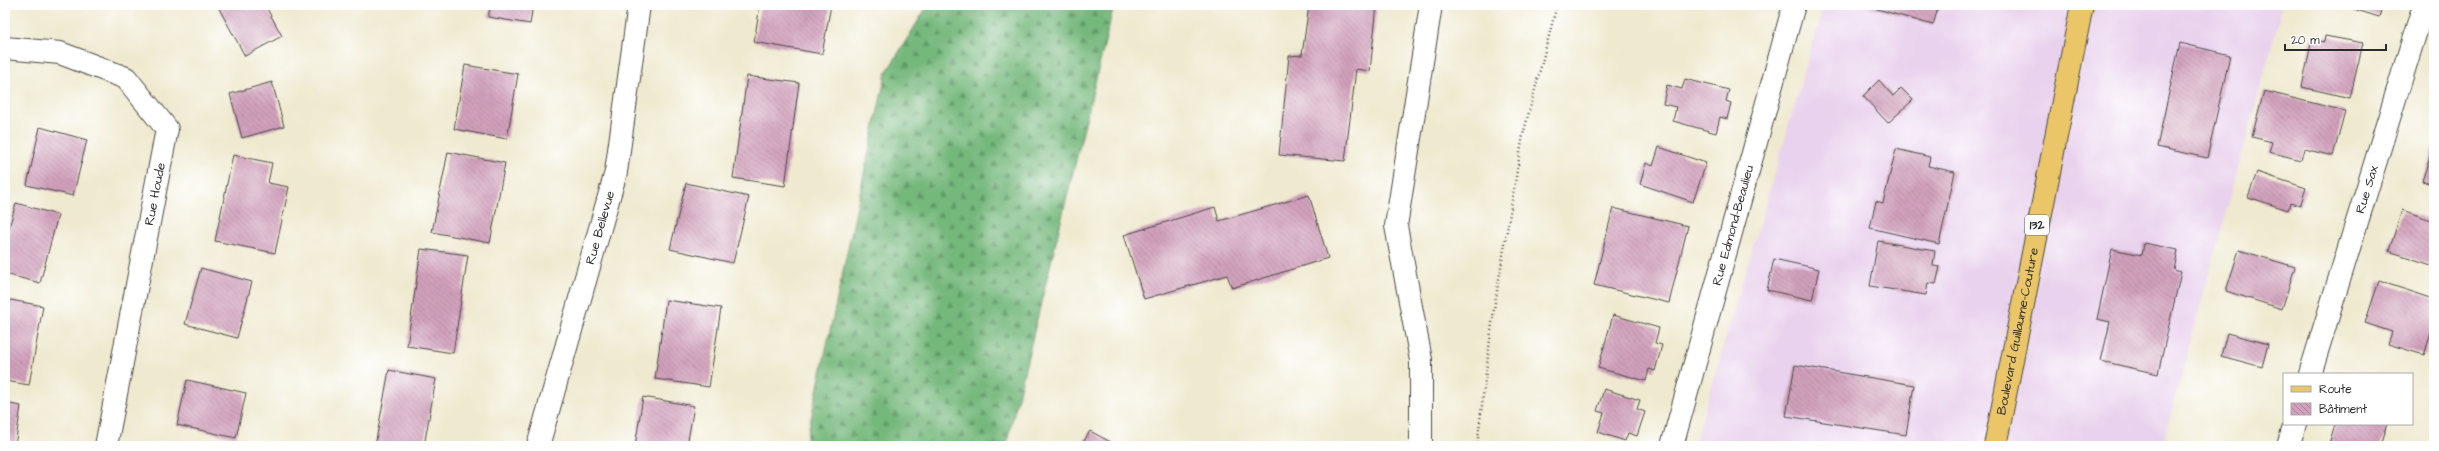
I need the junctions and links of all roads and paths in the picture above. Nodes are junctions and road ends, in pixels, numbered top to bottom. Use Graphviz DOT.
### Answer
graph roads {
  1 [pos="639,5"];
  2 [pos="1431,5"];
  3 [pos="1557,5"];
  4 [pos="1794,5"];
  5 [pos="2082,5"];
  6 [pos="2424,5"];
  7 [pos="5,48"];
  8 [pos="2310,373"];
  9 [pos="2294,425"];
  10 [pos="106,446"];
  11 [pos="538,446"];
  12 [pos="1420,446"];
  13 [pos="1477,446"];
  14 [pos="1672,446"];
  15 [pos="1995,446"];
  16 [pos="2288,446"];
  1 -- 11 [label="street, Rue Bellevue"];
  2 -- 12 [label="street"];
  3 -- 13 [label="path"];
  4 -- 14 [label="street, Rue Edmond-Beaulieu"];
  5 -- 15 [label="main road, Boulevard Guillaume-Couture / 132"];
  6 -- 8 [label="street, Rue Sax"];
  7 -- 10 [label="street, Rue Houde"];
  9 -- 16 [label="street"];
}
